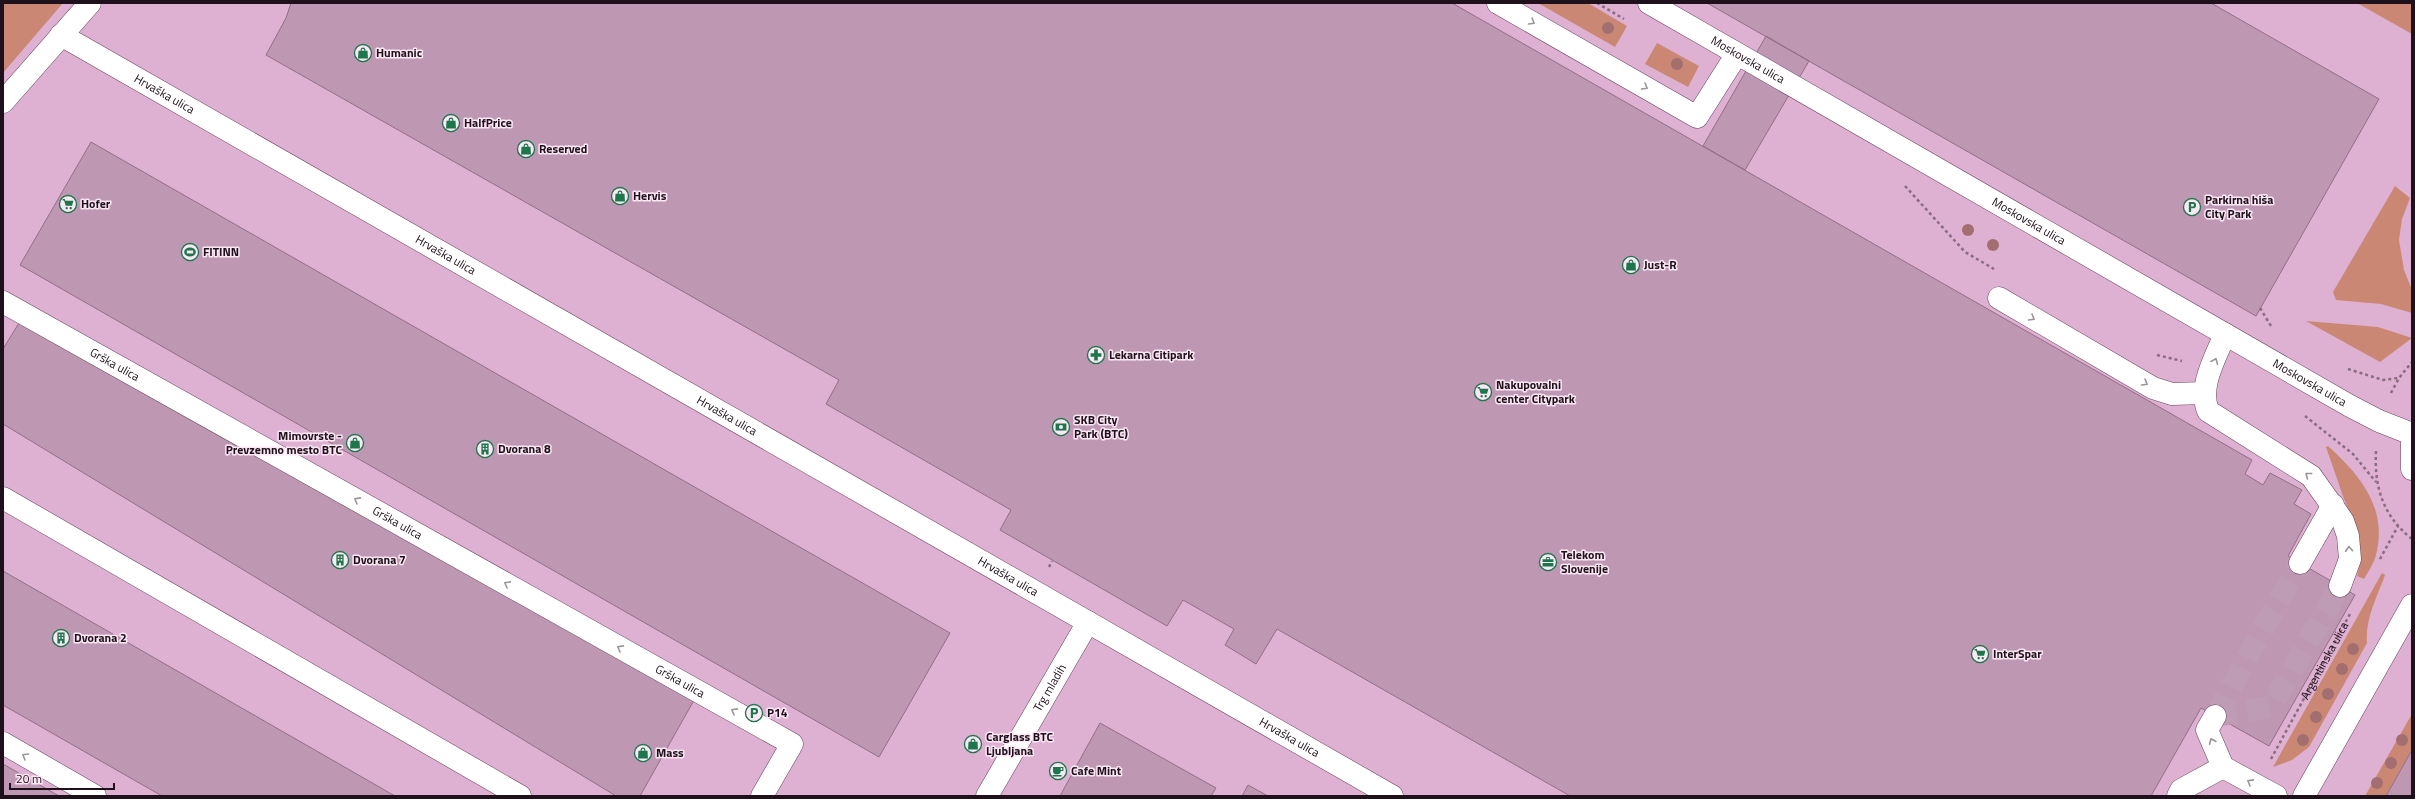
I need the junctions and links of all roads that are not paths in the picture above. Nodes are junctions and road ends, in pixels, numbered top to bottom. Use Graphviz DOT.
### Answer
graph roads {
  1 [pos="90,3"];
  2 [pos="1498,3"];
  3 [pos="1649,3"];
  4 [pos="61,35"];
  5 [pos="1737,54"];
  6 [pos="3,102"];
  7 [pos="1999,298"];
  8 [pos="3,302"];
  9 [pos="2225,334"];
  10 [pos="2204,393"];
  11 [pos="2412,434"];
  12 [pos="2412,443"];
  13 [pos="2412,469"];
  14 [pos="3,498"];
  15 [pos="2333,505"];
  16 [pos="2300,563"];
  17 [pos="2340,586"];
  18 [pos="2412,605"];
  19 [pos="1088,622"];
  20 [pos="2215,716"];
  21 [pos="3,743"];
  22 [pos="2223,767"];
  23 [pos="95,796"];
  24 [pos="520,796"];
  25 [pos="762,796"];
  26 [pos="987,796"];
  27 [pos="1392,796"];
  28 [pos="2178,796"];
  29 [pos="2276,796"];
  30 [pos="2304,796"];
  1 -- 4 [label="street"];
  2 -- 5 [label="street, one-way"];
  3 -- 5 [label="street, Moskovska ulica"];
  4 -- 6 [label="street"];
  4 -- 19 [label="street, Hrvaška ulica"];
  5 -- 9 [label="street, Moskovska ulica"];
  7 -- 10 [label="street, one-way"];
  25 -- 8 [label="street, Grška ulica, one-way"];
  10 -- 9 [label="street, one-way"];
  9 -- 11 [label="street, Moskovska ulica"];
  15 -- 10 [label="street, one-way"];
  12 -- 13 [label="street"];
  14 -- 24 [label="street"];
  15 -- 16 [label="street"];
  17 -- 15 [label="street, one-way"];
  18 -- 30 [label="street"];
  19 -- 26 [label="street, Trg mladih"];
  19 -- 27 [label="street, Hrvaška ulica"];
  22 -- 20 [label="street, one-way"];
  23 -- 21 [label="street, one-way"];
  22 -- 28 [label="street"];
  29 -- 22 [label="street, one-way"];
}
